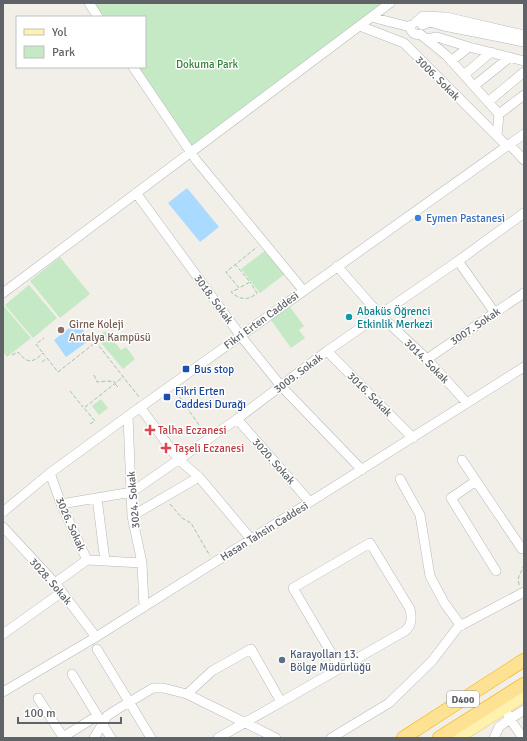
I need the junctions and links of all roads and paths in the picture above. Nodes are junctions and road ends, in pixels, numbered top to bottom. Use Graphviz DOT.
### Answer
graph roads {
  1 [pos="89,3"];
  2 [pos="390,3"];
  3 [pos="375,14"];
  4 [pos="97,16"];
  5 [pos="360,26"];
  6 [pos="419,27"];
  7 [pos="524,35"];
  8 [pos="524,42"];
  9 [pos="469,47"];
  10 [pos="491,52"];
  11 [pos="510,57"];
  12 [pos="451,61"];
  13 [pos="524,61"];
  14 [pos="134,68"];
  15 [pos="524,72"];
  16 [pos="464,75"];
  17 [pos="474,86"];
  18 [pos="524,95"];
  19 [pos="488,102"];
  20 [pos="499,114"];
  21 [pos="524,134"];
  22 [pos="497,136"];
  23 [pos="508,145"];
  24 [pos="192,153"];
  25 [pos="524,160"];
  26 [pos="136,193"];
  27 [pos="524,213"];
  28 [pos="263,242"];
  29 [pos="458,261"];
  30 [pos="235,264"];
  31 [pos="337,266"];
  32 [pos="250,282"];
  33 [pos="239,288"];
  34 [pos="303,290"];
  35 [pos="3,293"];
  36 [pos="524,293"];
  37 [pos="495,312"];
  38 [pos="380,315"];
  39 [pos="240,335"];
  40 [pos="44,338"];
  41 [pos="327,351"];
  42 [pos="43,353"];
  43 [pos="12,356"];
  44 [pos="47,358"];
  45 [pos="427,359"];
  46 [pos="42,362"];
  47 [pos="524,367"];
  48 [pos="94,375"];
  49 [pos="123,376"];
  50 [pos="115,383"];
  51 [pos="170,385"];
  52 [pos="281,386"];
  53 [pos="119,388"];
  54 [pos="70,391"];
  55 [pos="467,403"];
  56 [pos="142,405"];
  57 [pos="84,408"];
  58 [pos="128,416"];
  59 [pos="237,419"];
  60 [pos="90,424"];
  61 [pos="413,438"];
  62 [pos="208,439"];
  63 [pos="179,460"];
  64 [pos="462,460"];
  65 [pos="362,470"];
  66 [pos="50,474"];
  67 [pos="199,477"];
  68 [pos="400,478"];
  69 [pos="476,481"];
  70 [pos="132,492"];
  71 [pos="166,496"];
  72 [pos="97,498"];
  73 [pos="310,502"];
  74 [pos="61,504"];
  75 [pos="3,512"];
  76 [pos="132,516"];
  77 [pos="3,527"];
  78 [pos="251,539"];
  79 [pos="524,547"];
  80 [pos="87,560"];
  81 [pos="105,561"];
  82 [pos="214,562"];
  83 [pos="142,563"];
  84 [pos="524,565"];
  85 [pos="496,571"];
  86 [pos="55,583"];
  87 [pos="62,592"];
  88 [pos="523,592"];
  89 [pos="144,607"];
  90 [pos="461,626"];
  91 [pos="3,634"];
  92 [pos="96,637"];
  93 [pos="97,649"];
  94 [pos="524,660"];
  95 [pos="340,668"];
  96 [pos="72,674"];
  97 [pos="524,684"];
  98 [pos="3,692"];
  99 [pos="187,694"];
  100 [pos="524,696"];
  101 [pos="38,698"];
  102 [pos="129,702"];
  103 [pos="281,702"];
  104 [pos="504,709"];
  105 [pos="524,710"];
  106 [pos="510,719"];
  107 [pos="100,720"];
  108 [pos="244,723"];
  109 [pos="94,738"];
  110 [pos="111,738"];
  111 [pos="151,738"];
  112 [pos="218,738"];
  113 [pos="276,738"];
  114 [pos="331,738"];
  115 [pos="402,738"];
  116 [pos="439,738"];
  117 [pos="458,738"];
  118 [pos="494,738"];
  119 [pos="523,738"];
  1 -- 4 [label="street"];
  2 -- 3 [label="street"];
  3 -- 5 [label="street"];
  3 -- 6 [label="street"];
  5 -- 22 [label="street, 3006. Sokak"];
  5 -- 24 [label="street"];
  6 -- 7 [label="street"];
  6 -- 8 [label="street"];
  6 -- 9 [label="street"];
  6 -- 12 [label="street"];
  9 -- 10 [label="street"];
  9 -- 12 [label="street"];
  10 -- 11 [label="street"];
  10 -- 16 [label="street"];
  11 -- 13 [label="street"];
  11 -- 17 [label="street"];
  12 -- 16 [label="street"];
  14 -- 24 [label="street"];
  15 -- 19 [label="street"];
  16 -- 17 [label="street"];
  17 -- 19 [label="street"];
  18 -- 20 [label="street"];
  19 -- 20 [label="street"];
  20 -- 22 [label="street"];
  21 -- 23 [label="street, Fikri Erten Caddesi"];
  22 -- 23 [label="street, 3006. Sokak"];
  23 -- 25 [label="street, 3006. Sokak"];
  23 -- 31 [label="street, Fikri Erten Caddesi"];
  24 -- 26 [label="street"];
  24 -- 28 [label="street"];
  26 -- 35 [label="street"];
  26 -- 39 [label="street, 3018. Sokak"];
  27 -- 29 [label="street, 3009. Sokak"];
  28 -- 30 [label="path"];
  28 -- 34 [label="street"];
  29 -- 37 [label="street"];
  29 -- 38 [label="street, 3009. Sokak"];
  30 -- 32 [label="path"];
  30 -- 33 [label="path"];
  31 -- 34 [label="street, Fikri Erten Caddesi"];
  31 -- 38 [label="street, 3014. Sokak"];
  32 -- 33 [label="path"];
  32 -- 33 [label="path"];
  34 -- 39 [label="street, Fikri Erten Caddesi"];
  36 -- 37 [label="street, 3007. Sokak"];
  37 -- 45 [label="street, 3007. Sokak"];
  38 -- 41 [label="street, 3009. Sokak"];
  38 -- 45 [label="street, 3014. Sokak"];
  39 -- 51 [label="street, Fikri Erten Caddesi"];
  39 -- 52 [label="street, 3018. Sokak"];
  40 -- 42 [label="path"];
  41 -- 52 [label="street, 3009. Sokak"];
  41 -- 61 [label="street, 3016. Sokak"];
  42 -- 43 [label="path"];
  42 -- 44 [label="path"];
  44 -- 46 [label="path"];
  44 -- 49 [label="path"];
  45 -- 55 [label="street, 3014. Sokak"];
  47 -- 55 [label="street, Hasan Tahsin Caddesi"];
  48 -- 50 [label="path"];
  49 -- 50 [label="path"];
  49 -- 56 [label="path"];
  50 -- 53 [label="path"];
  50 -- 57 [label="path"];
  51 -- 56 [label="street, Fikri Erten Caddesi"];
  51 -- 62 [label="path"];
  52 -- 59 [label="street, 3009. Sokak"];
  52 -- 65 [label="street, 3018. Sokak"];
  54 -- 57 [label="path"];
  55 -- 61 [label="street, Hasan Tahsin Caddesi"];
  56 -- 58 [label="street, Fikri Erten Caddesi"];
  56 -- 63 [label="street"];
  57 -- 60 [label="path"];
  58 -- 66 [label="street, Fikri Erten Caddesi"];
  58 -- 70 [label="street, 3024. Sokak"];
  59 -- 62 [label="street, 3009. Sokak"];
  59 -- 73 [label="street, 3020. Sokak"];
  61 -- 65 [label="street, Hasan Tahsin Caddesi"];
  62 -- 63 [label="street, 3009. Sokak"];
  63 -- 67 [label="street"];
  63 -- 70 [label="street, 3009. Sokak"];
  64 -- 69 [label="street"];
  65 -- 73 [label="street, Hasan Tahsin Caddesi"];
  66 -- 74 [label="street, 3026. Sokak"];
  66 -- 75 [label="street, Fikri Erten Caddesi"];
  67 -- 71 [label="street"];
  67 -- 78 [label="street"];
  68 -- 90 [label="street"];
  69 -- 79 [label="street"];
  69 -- 85 [label="street"];
  70 -- 72 [label="street, 3009. Sokak"];
  70 -- 76 [label="street, 3024. Sokak"];
  71 -- 76 [label="street"];
  71 -- 82 [label="path"];
  72 -- 74 [label="street, 3009. Sokak"];
  72 -- 81 [label="street"];
  73 -- 78 [label="street, Hasan Tahsin Caddesi"];
  74 -- 80 [label="street, 3026. Sokak"];
  76 -- 83 [label="street, 3024. Sokak"];
  77 -- 86 [label="street, 3028. Sokak"];
  78 -- 82 [label="street, Hasan Tahsin Caddesi"];
  80 -- 81 [label="street"];
  80 -- 86 [label="street, 3026. Sokak"];
  81 -- 83 [label="street"];
  82 -- 89 [label="street, Hasan Tahsin Caddesi"];
  83 -- 89 [label="street, 3024. Sokak"];
  84 -- 88 [label="path"];
  86 -- 87 [label="street, 3028. Sokak"];
  87 -- 91 [label="street"];
  87 -- 92 [label="street, 3028. Sokak"];
  88 -- 90 [label="street"];
  89 -- 92 [label="street, Hasan Tahsin Caddesi"];
  90 -- 114 [label="street"];
  92 -- 98 [label="street, Hasan Tahsin Caddesi"];
  93 -- 102 [label="street"];
  94 -- 115 [label="highway, D400"];
  95 -- 95 [label="street"];
  95 -- 103 [label="street"];
  96 -- 107 [label="street"];
  97 -- 116 [label="highway, D400"];
  99 -- 102 [label="street"];
  99 -- 103 [label="street"];
  99 -- 108 [label="street"];
  100 -- 104 [label="main road"];
  101 -- 107 [label="street"];
  102 -- 107 [label="street"];
  102 -- 111 [label="street"];
  103 -- 108 [label="street"];
  104 -- 106 [label="street"];
  104 -- 117 [label="main road"];
  105 -- 106 [label="street"];
  106 -- 118 [label="street"];
  106 -- 119 [label="street"];
  107 -- 109 [label="street"];
  107 -- 110 [label="street"];
  108 -- 112 [label="street"];
  108 -- 113 [label="street"];
}
